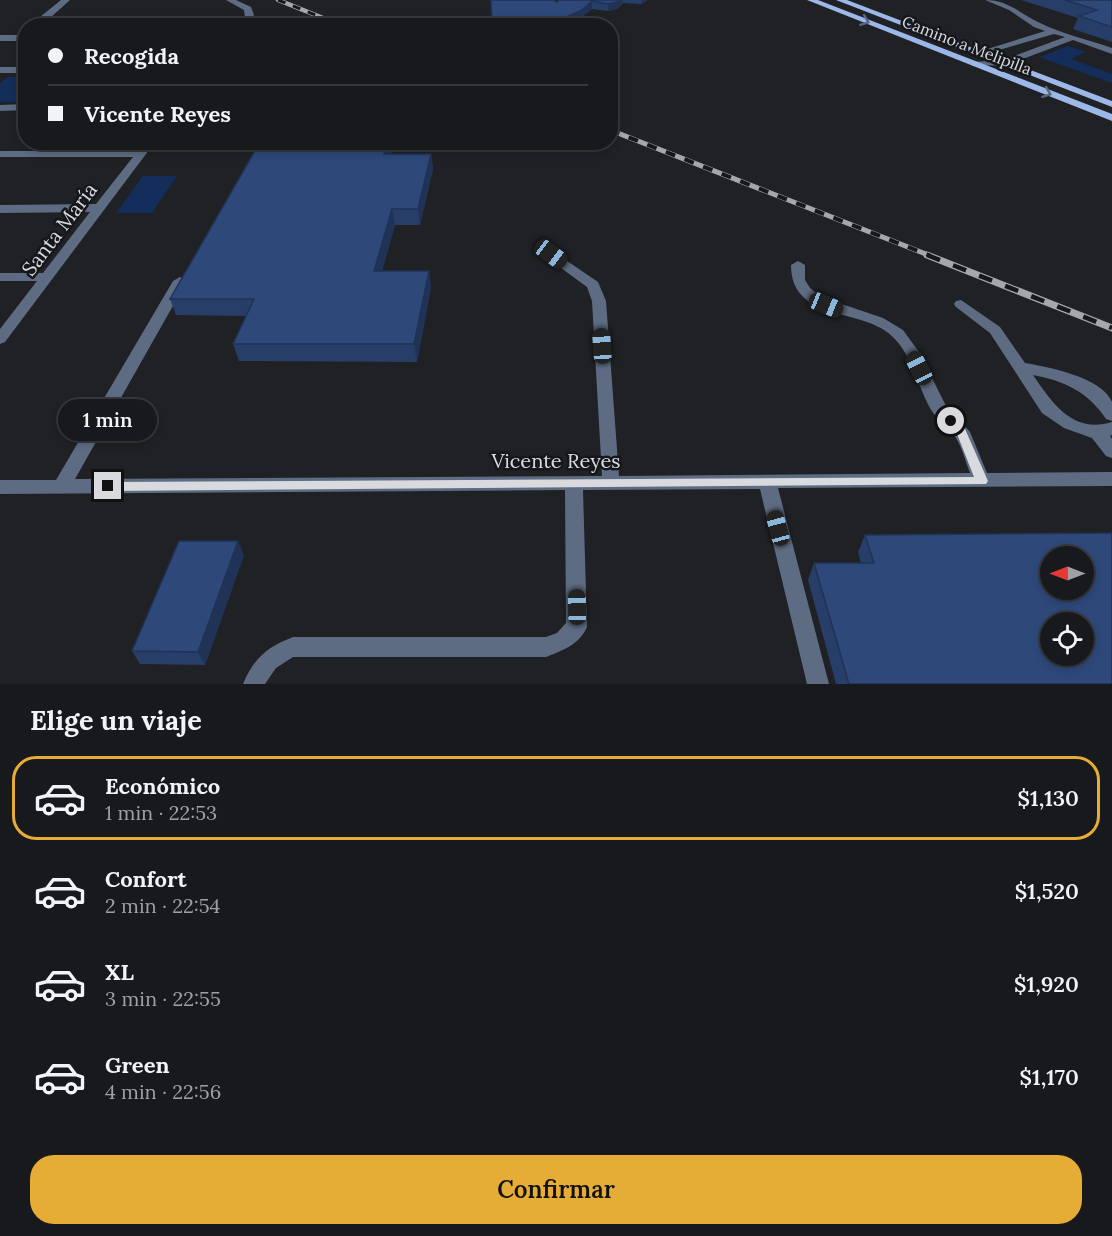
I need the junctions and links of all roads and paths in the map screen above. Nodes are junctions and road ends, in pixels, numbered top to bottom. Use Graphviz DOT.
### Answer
graph roads {
  1 [pos="66,0"];
  2 [pos="230,0"];
  3 [pos="811,0"];
  4 [pos="840,0"];
  5 [pos="989,0"];
  6 [pos="44,18"];
  7 [pos="246,18"];
  8 [pos="1053,31"];
  9 [pos="18,36"];
  10 [pos="0,38"];
  11 [pos="1071,38"];
  12 [pos="1112,51"];
  13 [pos="981,54"];
  14 [pos="1004,63"];
  15 [pos="975,64"];
  16 [pos="0,70"];
  17 [pos="18,70"];
  18 [pos="1112,104"];
  19 [pos="18,107"];
  20 [pos="0,108"];
  21 [pos="1112,118"];
  22 [pos="144,150"];
  23 [pos="0,154"];
  24 [pos="141,154"];
  25 [pos="99,208"];
  26 [pos="0,209"];
  27 [pos="551,254"];
  28 [pos="190,264"];
  29 [pos="798,266"];
  30 [pos="0,277"];
  31 [pos="47,277"];
  32 [pos="961,304"];
  33 [pos="0,339"];
  34 [pos="1021,368"];
  35 [pos="1112,415"];
  36 [pos="1105,430"];
  37 [pos="1112,452"];
  38 [pos="1112,479"];
  39 [pos="982,481"];
  40 [pos="574,482"];
  41 [pos="611,482"];
  42 [pos="767,482"];
  43 [pos="0,487"];
  44 [pos="62,487"];
  45 [pos="254,684"];
  46 [pos="818,684"];
  1 -- 6 [label="street"];
  2 -- 7 [label="street"];
  3 -- 15 [label="main road, Camino a Melipilla, one-way"];
  4 -- 13 [label="main road, Camino a Melipilla"];
  5 -- 8 [label="street"];
  8 -- 11 [label="street"];
  8 -- 13 [label="street"];
  9 -- 10 [label="street"];
  11 -- 12 [label="street"];
  11 -- 14 [label="street"];
  13 -- 14 [label="main road, Camino a Melipilla"];
  14 -- 15 [label="street"];
  14 -- 18 [label="main road, Camino a Melipilla"];
  15 -- 21 [label="main road, Camino a Melipilla, one-way"];
  16 -- 17 [label="street"];
  19 -- 20 [label="street"];
  22 -- 24 [label="street, Santa María"];
  23 -- 24 [label="street"];
  24 -- 25 [label="street, Santa María"];
  25 -- 26 [label="street"];
  25 -- 31 [label="street, Santa María"];
  27 -- 41 [label="street"];
  28 -- 44 [label="street"];
  29 -- 39 [label="street"];
  30 -- 31 [label="street"];
  31 -- 33 [label="street, Santa María"];
  32 -- 34 [label="street"];
  34 -- 35 [label="street"];
  34 -- 36 [label="street"];
  36 -- 37 [label="street"];
  38 -- 39 [label="street, Vicente Reyes"];
  39 -- 42 [label="street, Vicente Reyes"];
  40 -- 41 [label="street, Vicente Reyes"];
  40 -- 44 [label="street, Vicente Reyes"];
  40 -- 45 [label="street"];
  41 -- 42 [label="street, Vicente Reyes"];
  42 -- 46 [label="street"];
  43 -- 44 [label="street, Vicente Reyes"];
}
